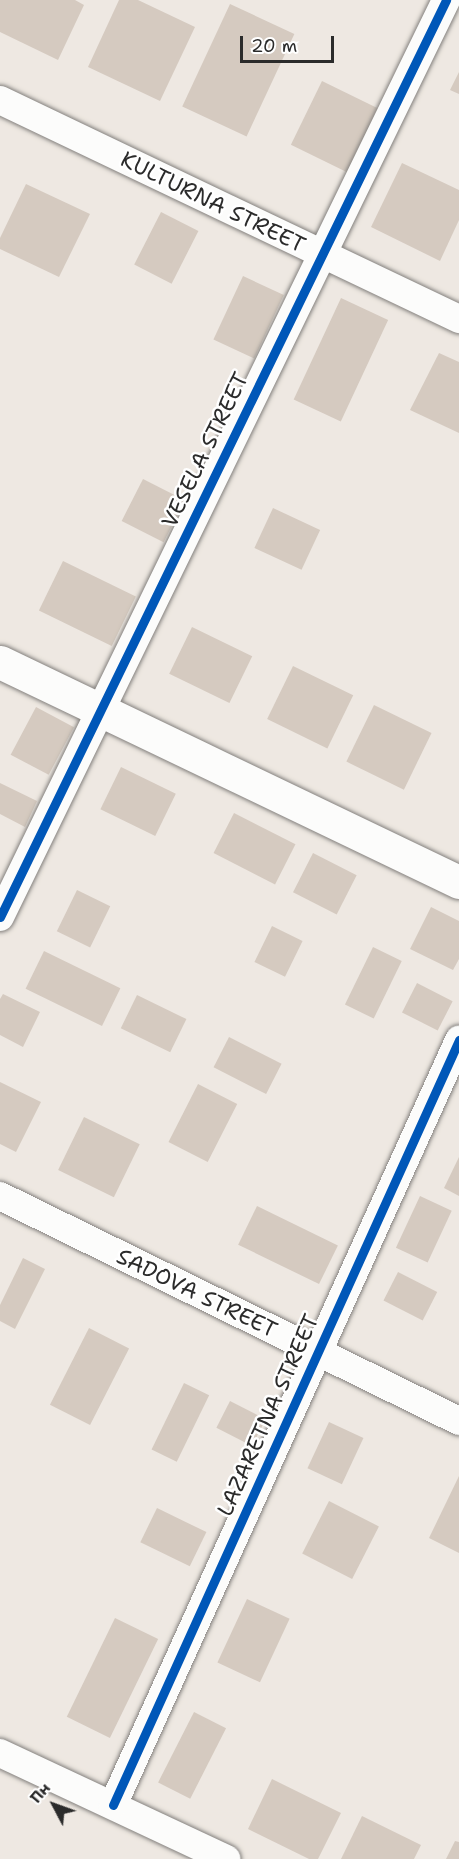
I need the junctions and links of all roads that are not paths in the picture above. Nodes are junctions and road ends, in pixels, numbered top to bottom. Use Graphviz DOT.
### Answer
graph roads {
  1 [pos="446,0"];
  2 [pos="0,100"];
  3 [pos="322,255"];
  4 [pos="459,319"];
  5 [pos="0,662"];
  6 [pos="101,710"];
  7 [pos="459,882"];
  8 [pos="0,917"];
  9 [pos="459,1040"];
  10 [pos="0,1196"];
  11 [pos="317,1353"];
  12 [pos="459,1421"];
  13 [pos="0,1753"];
  14 [pos="113,1805"];
  15 [pos="226,1859"];
  1 -- 3 [label="street, VESELA STREET"];
  2 -- 3 [label="street, KULTURNA STREET"];
  3 -- 4 [label="street, KULTURNA STREET"];
  3 -- 6 [label="street, VESELA STREET"];
  5 -- 6 [label="street"];
  6 -- 7 [label="street"];
  6 -- 8 [label="street, VESELA STREET"];
  9 -- 11 [label="street, LAZARETNA STREET"];
  10 -- 11 [label="street, SADOVA STREET"];
  11 -- 12 [label="street, SADOVA STREET"];
  11 -- 14 [label="street, LAZARETNA STREET"];
  13 -- 14 [label="street"];
  14 -- 15 [label="street"];
}
